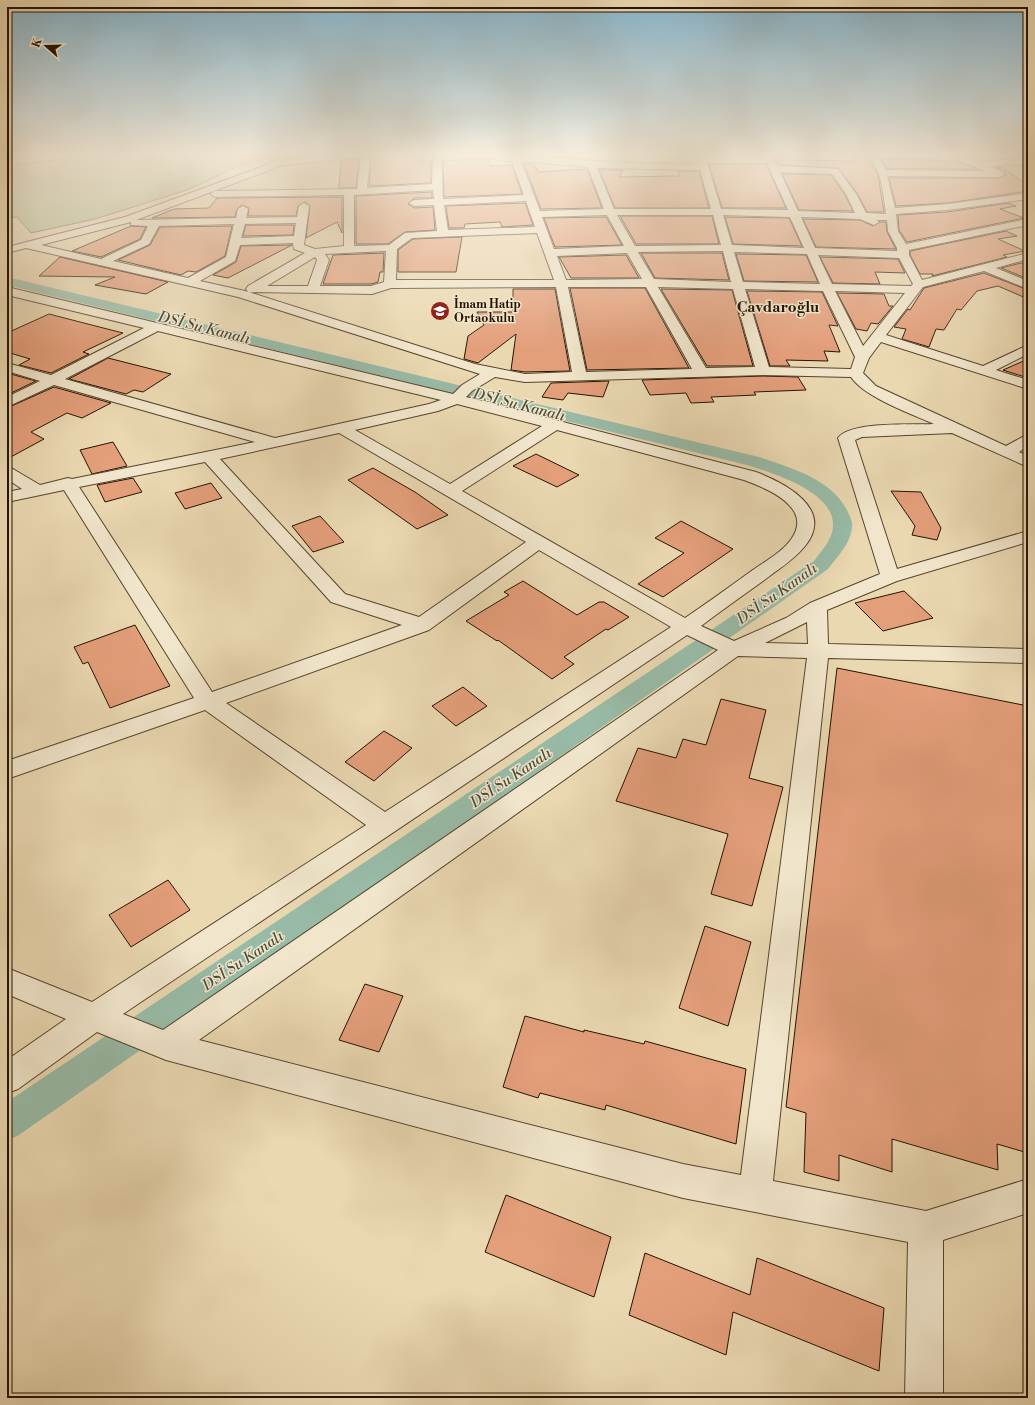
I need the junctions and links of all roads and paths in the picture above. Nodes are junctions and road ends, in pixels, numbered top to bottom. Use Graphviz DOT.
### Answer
graph roads {
  1 [pos="128,219"];
  2 [pos="353,219"];
  3 [pos="441,219"];
  4 [pos="537,219"];
  5 [pos="614,219"];
  6 [pos="719,219"];
  7 [pos="796,219"];
  8 [pos="867,219"];
  9 [pos="892,219"];
  10 [pos="302,220"];
  11 [pos="239,221"];
  12 [pos="1028,222"];
  13 [pos="155,223"];
  14 [pos="112,224"];
  15 [pos="541,230"];
  16 [pos="893,231"];
  17 [pos="443,234"];
  18 [pos="7,238"];
  19 [pos="299,239"];
  20 [pos="234,242"];
  21 [pos="26,245"];
  22 [pos="349,248"];
  23 [pos="392,248"];
  24 [pos="728,248"];
  25 [pos="632,249"];
  26 [pos="7,250"];
  27 [pos="811,251"];
  28 [pos="903,251"];
  29 [pos="314,252"];
  30 [pos="550,253"];
  31 [pos="1028,256"];
  32 [pos="100,263"];
  33 [pos="984,267"];
  34 [pos="188,282"];
  35 [pos="561,283"];
  36 [pos="652,283"];
  37 [pos="390,284"];
  38 [pos="740,285"];
  39 [pos="1028,285"];
  40 [pos="827,287"];
  41 [pos="917,287"];
  42 [pos="313,290"];
  43 [pos="247,292"];
  44 [pos="10,298"];
  45 [pos="156,326"];
  46 [pos="878,337"];
  47 [pos="1028,350"];
  48 [pos="862,356"];
  49 [pos="7,367"];
  50 [pos="763,371"];
  51 [pos="984,371"];
  52 [pos="493,372"];
  53 [pos="701,372"];
  54 [pos="856,373"];
  55 [pos="580,376"];
  56 [pos="52,380"];
  57 [pos="1028,385"];
  58 [pos="461,394"];
  59 [pos="7,403"];
  60 [pos="554,425"];
  61 [pos="342,428"];
  62 [pos="957,428"];
  63 [pos="1028,439"];
  64 [pos="275,443"];
  65 [pos="1008,452"];
  66 [pos="208,456"];
  67 [pos="1028,462"];
  68 [pos="7,472"];
  69 [pos="68,483"];
  70 [pos="36,490"];
  71 [pos="450,491"];
  72 [pos="7,497"];
  73 [pos="1028,536"];
  74 [pos="538,542"];
  75 [pos="890,577"];
  76 [pos="817,607"];
  77 [pos="422,625"];
  78 [pos="686,627"];
  79 [pos="734,649"];
  80 [pos="818,651"];
  81 [pos="1028,656"];
  82 [pos="207,700"];
  83 [pos="7,770"];
  84 [pos="385,824"];
  85 [pos="7,981"];
  86 [pos="106,1023"];
  87 [pos="166,1046"];
  88 [pos="7,1078"];
  89 [pos="754,1195"];
  90 [pos="1028,1196"];
  91 [pos="926,1228"];
  92 [pos="924,1398"];
  1 -- 14 [label="street"];
  2 -- 22 [label="street"];
  3 -- 17 [label="street"];
  4 -- 15 [label="street"];
  5 -- 25 [label="street"];
  6 -- 24 [label="street"];
  7 -- 27 [label="street"];
  8 -- 16 [label="street"];
  9 -- 16 [label="street"];
  10 -- 11 [label="street"];
  10 -- 19 [label="street"];
  11 -- 13 [label="street"];
  11 -- 20 [label="street"];
  12 -- 28 [label="street"];
  13 -- 14 [label="street"];
  13 -- 32 [label="street"];
  14 -- 21 [label="street"];
  15 -- 17 [label="street"];
  15 -- 30 [label="street"];
  16 -- 28 [label="street"];
  17 -- 23 [label="street"];
  18 -- 21 [label="street"];
  19 -- 20 [label="street"];
  19 -- 29 [label="street"];
  20 -- 34 [label="street"];
  21 -- 26 [label="street"];
  21 -- 32 [label="street"];
  22 -- 23 [label="street"];
  22 -- 29 [label="street"];
  23 -- 37 [label="street"];
  24 -- 25 [label="street"];
  24 -- 27 [label="street"];
  24 -- 38 [label="street"];
  25 -- 30 [label="street"];
  25 -- 36 [label="street"];
  27 -- 28 [label="street"];
  27 -- 40 [label="street"];
  28 -- 41 [label="street"];
  29 -- 42 [label="street"];
  29 -- 43 [label="street"];
  30 -- 35 [label="street"];
  31 -- 33 [label="street"];
  32 -- 34 [label="street"];
  33 -- 39 [label="street"];
  33 -- 41 [label="street"];
  34 -- 43 [label="street"];
  35 -- 36 [label="street"];
  35 -- 37 [label="street"];
  35 -- 55 [label="street"];
  36 -- 38 [label="street"];
  36 -- 53 [label="street"];
  37 -- 42 [label="street"];
  38 -- 40 [label="street"];
  38 -- 50 [label="street"];
  40 -- 41 [label="street"];
  40 -- 48 [label="street"];
  41 -- 46 [label="street"];
  42 -- 43 [label="street"];
  43 -- 52 [label="street"];
  44 -- 45 [label="street"];
  45 -- 56 [label="street"];
  45 -- 58 [label="street"];
  46 -- 48 [label="street"];
  46 -- 51 [label="street"];
  47 -- 51 [label="street"];
  48 -- 54 [label="street"];
  49 -- 56 [label="street"];
  50 -- 53 [label="street"];
  50 -- 54 [label="street"];
  51 -- 57 [label="street"];
  52 -- 55 [label="street"];
  52 -- 58 [label="street"];
  53 -- 55 [label="street"];
  54 -- 62 [label="street"];
  56 -- 59 [label="street"];
  56 -- 64 [label="street"];
  58 -- 60 [label="street"];
  58 -- 61 [label="street"];
  60 -- 71 [label="street"];
  60 -- 78 [label="street"];
  61 -- 64 [label="street"];
  61 -- 71 [label="street"];
  62 -- 65 [label="street"];
  62 -- 75 [label="street"];
  63 -- 65 [label="street"];
  64 -- 66 [label="street"];
  65 -- 67 [label="street"];
  66 -- 69 [label="street"];
  66 -- 77 [label="street"];
  68 -- 70 [label="street"];
  69 -- 70 [label="street"];
  69 -- 82 [label="street"];
  70 -- 72 [label="street"];
  71 -- 74 [label="street"];
  73 -- 75 [label="street"];
  74 -- 77 [label="street"];
  74 -- 78 [label="street"];
  75 -- 76 [label="street"];
  76 -- 79 [label="street"];
  76 -- 80 [label="street"];
  77 -- 82 [label="street"];
  78 -- 79 [label="street"];
  78 -- 84 [label="street"];
  79 -- 80 [label="street"];
  79 -- 87 [label="street"];
  80 -- 81 [label="street"];
  80 -- 89 [label="street"];
  82 -- 83 [label="street"];
  82 -- 84 [label="street"];
  84 -- 86 [label="street"];
  85 -- 86 [label="street"];
  86 -- 87 [label="street"];
  86 -- 88 [label="street"];
  87 -- 89 [label="street"];
  89 -- 91 [label="street"];
  90 -- 91 [label="street"];
  91 -- 92 [label="street"];
}
